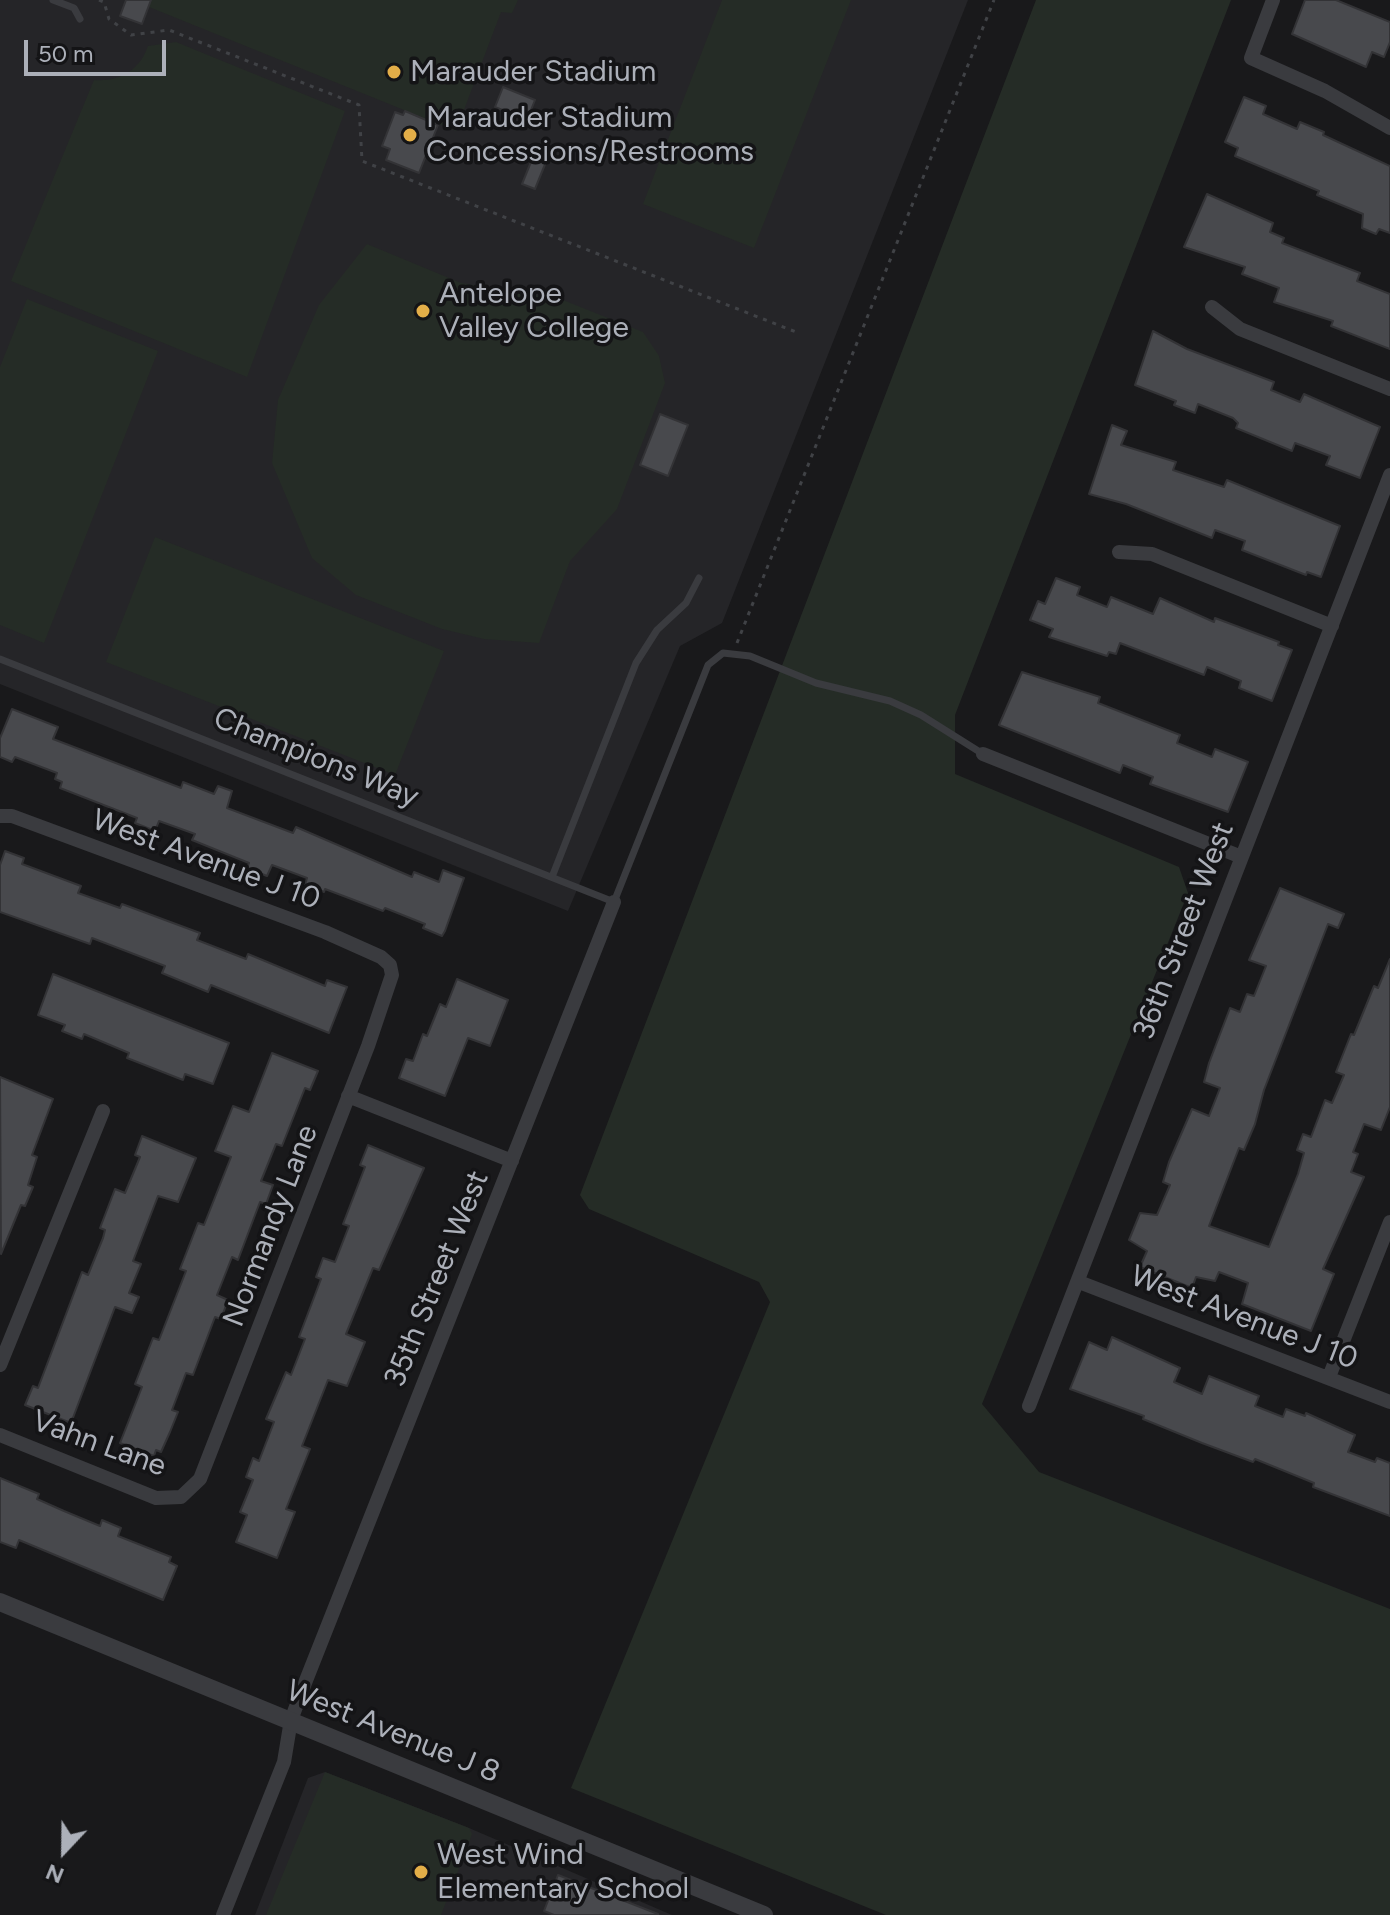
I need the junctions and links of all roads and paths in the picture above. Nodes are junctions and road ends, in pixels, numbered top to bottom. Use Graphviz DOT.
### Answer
graph roads {
  1 [pos="53,0"];
  2 [pos="99,0"];
  3 [pos="994,0"];
  4 [pos="1273,0"];
  5 [pos="80,19"];
  6 [pos="1390,128"];
  7 [pos="1212,307"];
  8 [pos="796,332"];
  9 [pos="1390,389"];
  10 [pos="1390,475"];
  11 [pos="1119,552"];
  12 [pos="699,578"];
  13 [pos="1332,626"];
  14 [pos="733,652"];
  15 [pos="0,659"];
  16 [pos="983,754"];
  17 [pos="0,816"];
  18 [pos="1239,856"];
  19 [pos="552,877"];
  20 [pos="614,902"];
  21 [pos="390,965"];
  22 [pos="348,1096"];
  23 [pos="103,1111"];
  24 [pos="512,1161"];
  25 [pos="1390,1222"];
  26 [pos="1079,1282"];
  27 [pos="0,1365"];
  28 [pos="1329,1377"];
  29 [pos="1390,1402"];
  30 [pos="1029,1406"];
  31 [pos="0,1435"];
  32 [pos="181,1497"];
  33 [pos="0,1602"];
  34 [pos="291,1720"];
  35 [pos="223,1915"];
  36 [pos="764,1915"];
  1 -- 5 [label="lane"];
  2 -- 8 [label="path"];
  3 -- 14 [label="path"];
  4 -- 6 [label="street"];
  7 -- 9 [label="street"];
  10 -- 13 [label="street, 36th Street West"];
  11 -- 13 [label="street"];
  12 -- 19 [label="lane"];
  13 -- 18 [label="street, 36th Street West"];
  14 -- 16 [label="lane"];
  14 -- 20 [label="lane, 35th Street West"];
  15 -- 19 [label="lane, Champions Way"];
  16 -- 18 [label="street"];
  17 -- 21 [label="street, West Avenue J 10"];
  18 -- 26 [label="street, 36th Street West"];
  19 -- 20 [label="lane, Champions Way"];
  20 -- 24 [label="street, 35th Street West"];
  21 -- 22 [label="street, Normandy Lane"];
  22 -- 24 [label="street"];
  22 -- 32 [label="street, Normandy Lane"];
  23 -- 27 [label="street"];
  24 -- 34 [label="street, 35th Street West"];
  25 -- 28 [label="street"];
  26 -- 28 [label="street, West Avenue J 10"];
  26 -- 30 [label="street, 36th Street West"];
  28 -- 29 [label="street, West Avenue J 10"];
  31 -- 32 [label="street, Vahn Lane"];
  33 -- 34 [label="street, West Avenue J 8"];
  34 -- 35 [label="street, 35th Street West"];
  34 -- 36 [label="street, West Avenue J 8"];
}
